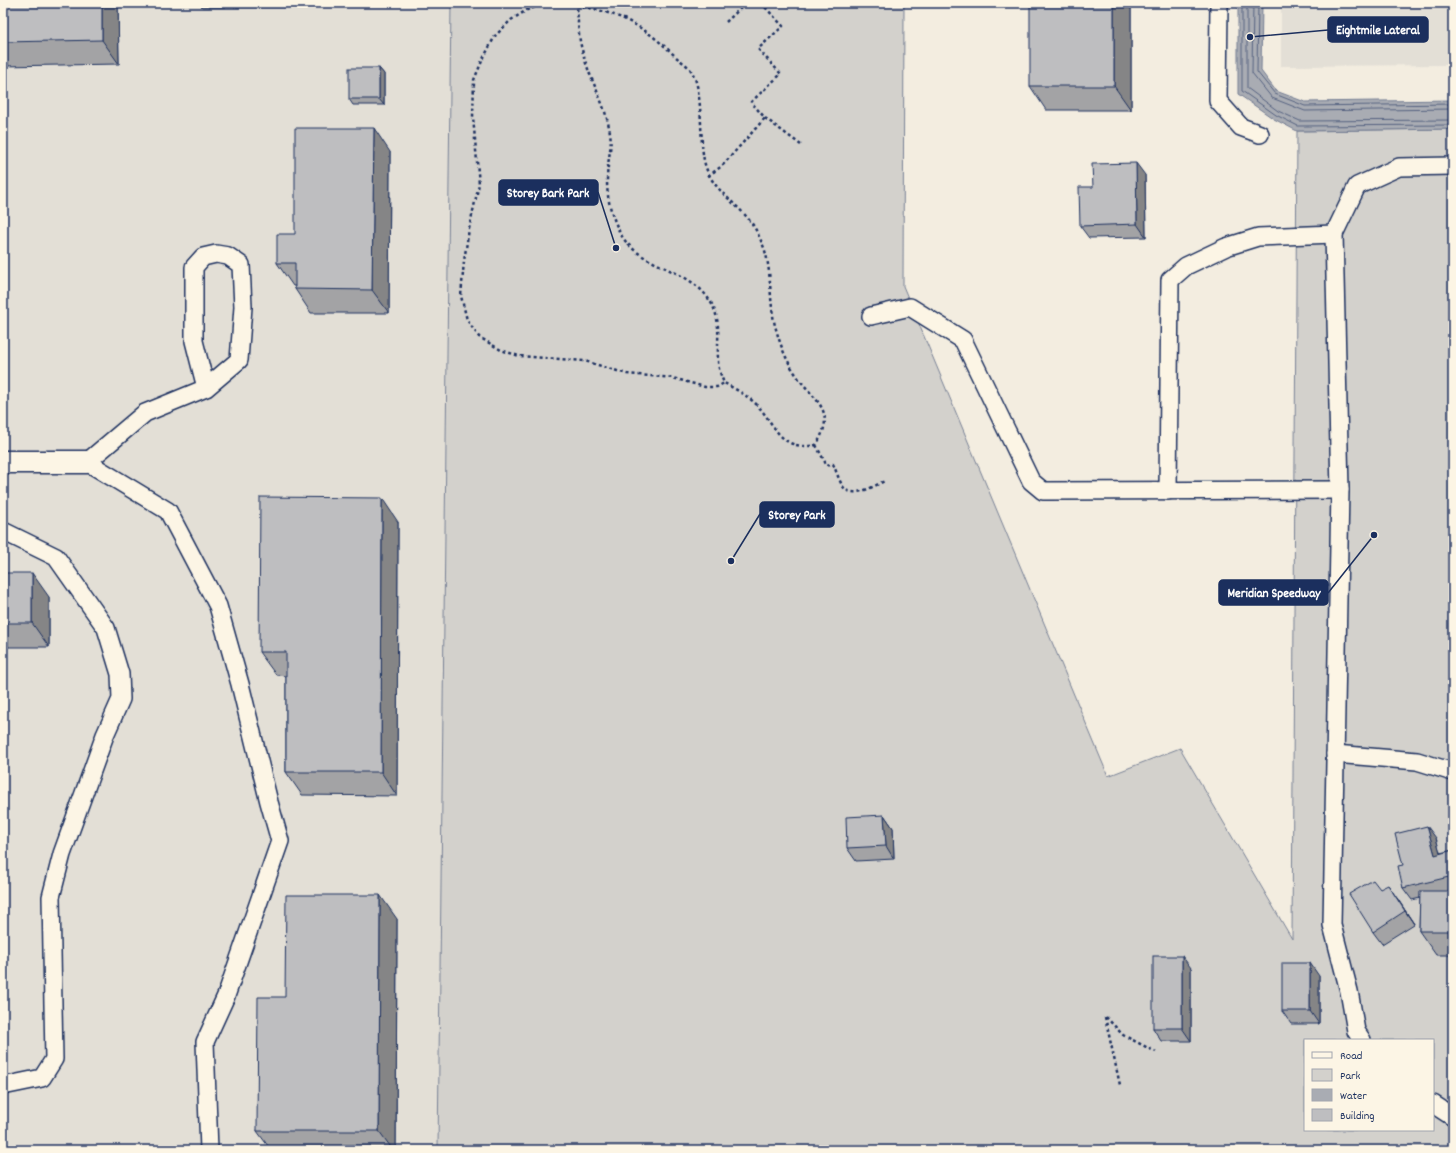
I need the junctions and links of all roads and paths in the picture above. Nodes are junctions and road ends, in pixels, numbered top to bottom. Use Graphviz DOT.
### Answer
graph roads {
  1 [pos="558,3"];
  2 [pos="746,3"];
  3 [pos="761,3"];
  4 [pos="1220,3"];
  5 [pos="578,5"];
  6 [pos="726,22"];
  7 [pos="766,118"];
  8 [pos="1260,134"];
  9 [pos="801,145"];
  10 [pos="1453,166"];
  11 [pos="708,176"];
  12 [pos="1334,234"];
  13 [pos="871,316"];
  14 [pos="724,383"];
  15 [pos="206,388"];
  16 [pos="816,445"];
  17 [pos="3,462"];
  18 [pos="87,462"];
  19 [pos="885,481"];
  20 [pos="1340,490"];
  21 [pos="1168,491"];
  22 [pos="3,531"];
  23 [pos="1336,754"];
  24 [pos="1453,772"];
  25 [pos="1361,1039"];
  26 [pos="1156,1052"];
  27 [pos="1120,1085"];
  28 [pos="3,1086"];
  29 [pos="1434,1105"];
  30 [pos="1453,1117"];
  31 [pos="209,1150"];
  1 -- 5 [label="path"];
  1 -- 14 [label="path"];
  2 -- 6 [label="path"];
  3 -- 7 [label="path"];
  4 -- 8 [label="lane"];
  5 -- 11 [label="path"];
  5 -- 14 [label="path"];
  7 -- 9 [label="path"];
  7 -- 11 [label="path"];
  10 -- 12 [label="lane"];
  11 -- 16 [label="path"];
  12 -- 20 [label="lane"];
  12 -- 21 [label="lane"];
  13 -- 21 [label="lane"];
  14 -- 16 [label="path"];
  15 -- 15 [label="lane"];
  15 -- 18 [label="lane"];
  16 -- 19 [label="path"];
  17 -- 18 [label="street"];
  18 -- 31 [label="lane"];
  20 -- 21 [label="lane"];
  20 -- 23 [label="lane"];
  22 -- 28 [label="lane"];
  23 -- 24 [label="lane"];
  23 -- 25 [label="lane"];
  26 -- 27 [label="path"];
  29 -- 30 [label="lane"];
}
